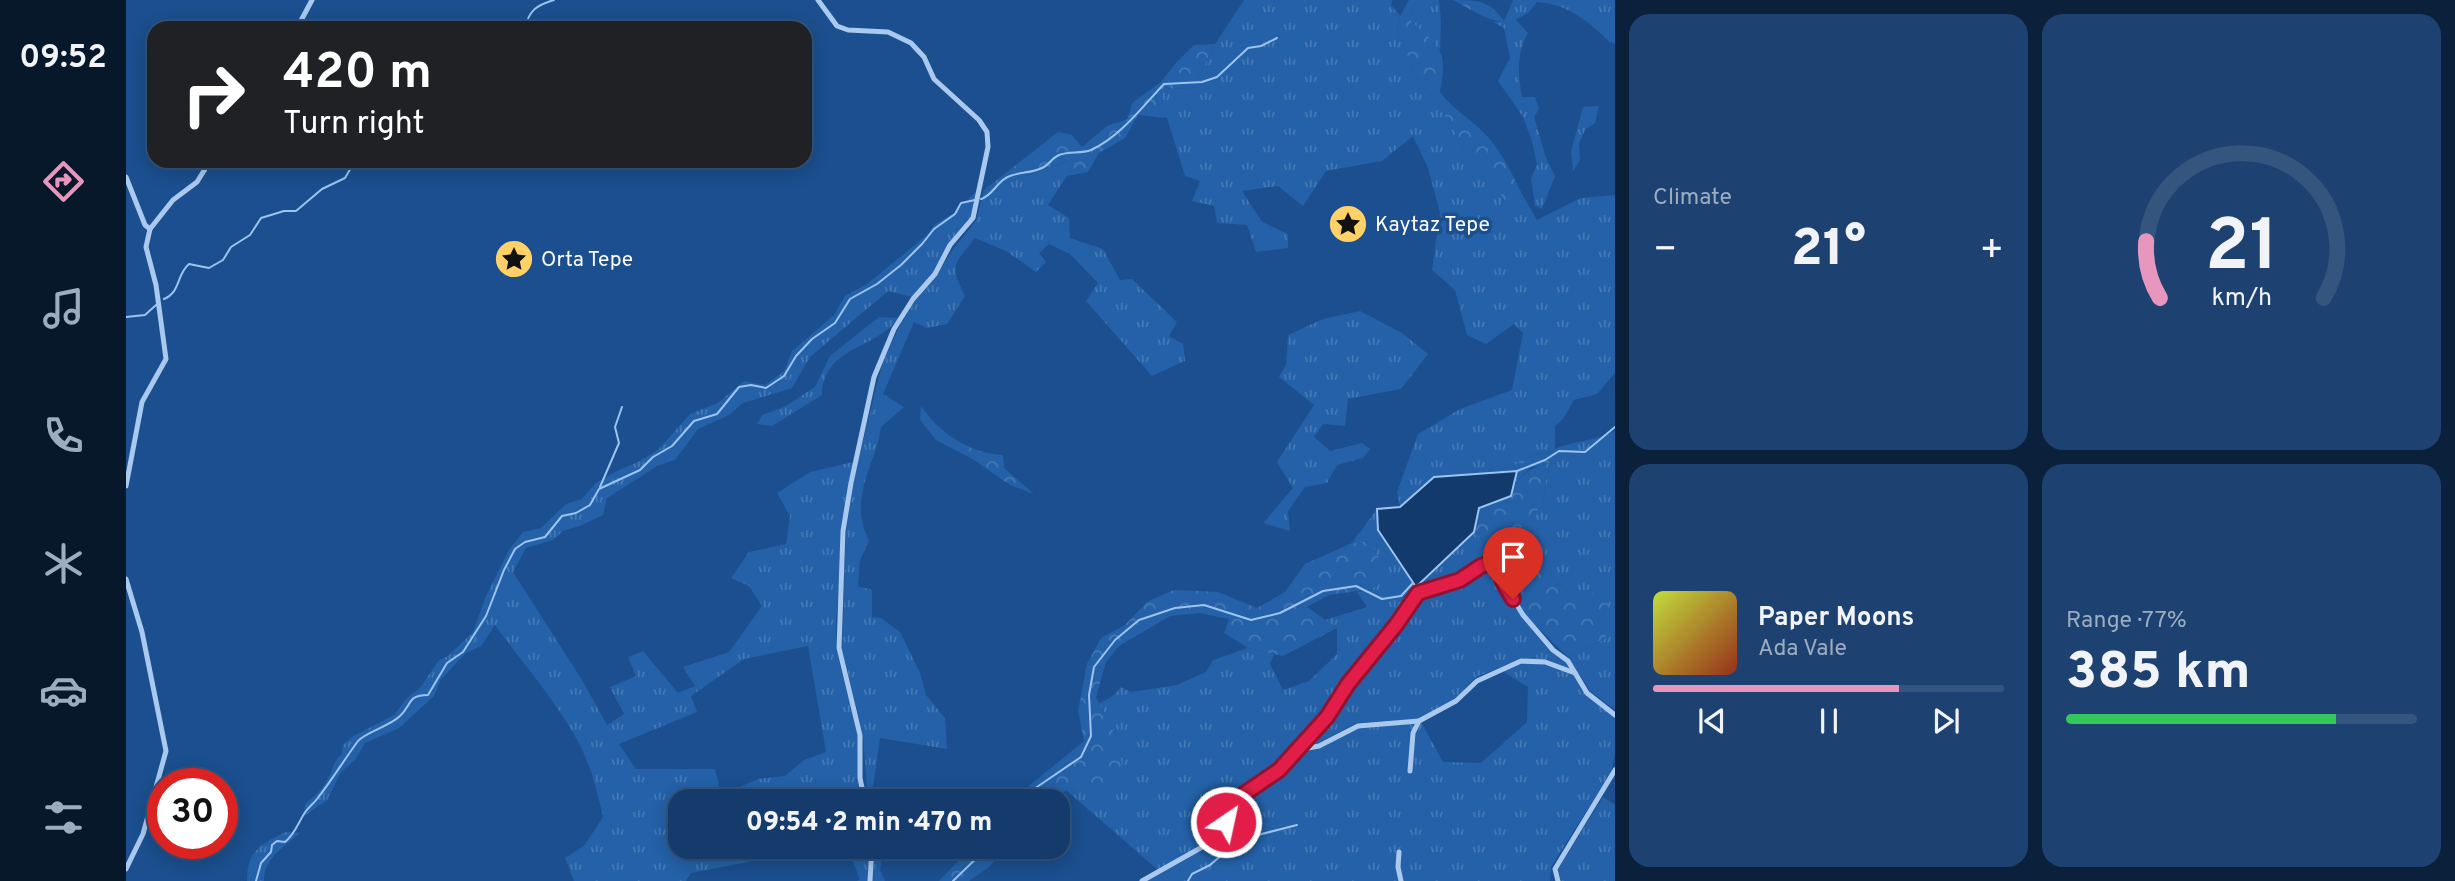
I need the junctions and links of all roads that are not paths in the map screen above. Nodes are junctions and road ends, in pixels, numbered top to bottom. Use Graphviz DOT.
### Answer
graph roads {
  1 [pos="312,0"];
  2 [pos="818,0"];
  3 [pos="301,21"];
  4 [pos="206,168"];
  5 [pos="126,177"];
  6 [pos="150,229"];
  7 [pos="126,486"];
  8 [pos="1515,538"];
  9 [pos="1507,557"];
  10 [pos="126,579"];
  11 [pos="126,603"];
  12 [pos="136,614"];
  13 [pos="1575,673"];
  14 [pos="1615,715"];
  15 [pos="1419,721"];
  16 [pos="1298,750"];
  17 [pos="1615,763"];
  18 [pos="1410,771"];
  19 [pos="1614,771"];
  20 [pos="862,789"];
  21 [pos="1399,852"];
  22 [pos="871,859"];
  23 [pos="126,869"];
  24 [pos="870,881"];
  25 [pos="1142,881"];
  26 [pos="1401,881"];
  27 [pos="1558,881"];
  1 -- 3 [label="street"];
  2 -- 20 [label="street"];
  4 -- 6 [label="street"];
  5 -- 6 [label="street"];
  6 -- 7 [label="street"];
  8 -- 9 [label="street"];
  9 -- 13 [label="street"];
  9 -- 16 [label="street"];
  10 -- 12 [label="street"];
  11 -- 12 [label="street"];
  12 -- 23 [label="street"];
  13 -- 14 [label="street"];
  13 -- 15 [label="street"];
  15 -- 16 [label="street"];
  15 -- 18 [label="street"];
  16 -- 25 [label="street"];
  17 -- 19 [label="street"];
  19 -- 27 [label="street"];
  21 -- 26 [label="street"];
  22 -- 24 [label="street"];
}
